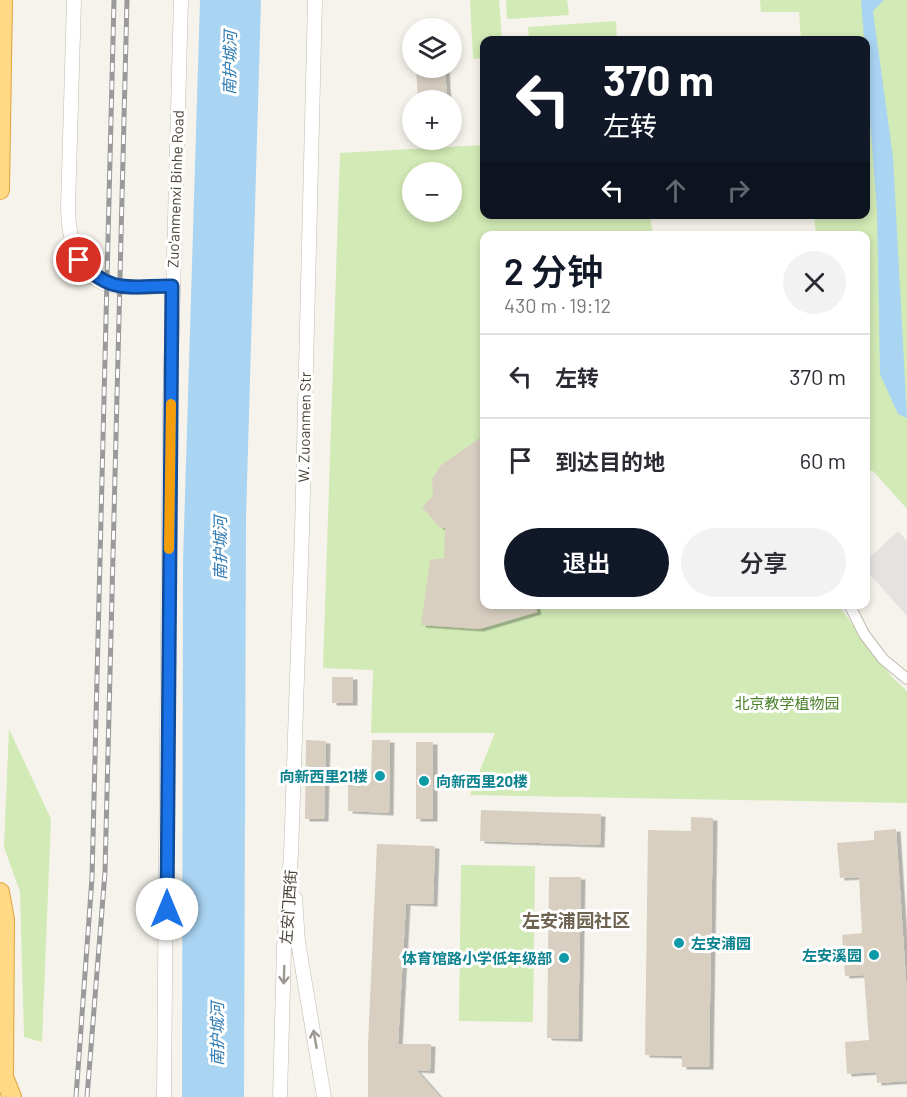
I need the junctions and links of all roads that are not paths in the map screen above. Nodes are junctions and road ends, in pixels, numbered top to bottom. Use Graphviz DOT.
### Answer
graph roads {
  1 [pos="3,0"];
  2 [pos="74,0"];
  3 [pos="181,0"];
  4 [pos="315,0"];
  5 [pos="0,190"];
  6 [pos="172,286"];
  7 [pos="852,609"];
  8 [pos="907,679"];
  9 [pos="291,854"];
  10 [pos="0,892"];
  11 [pos="4,1077"];
  12 [pos="5,1097"];
  13 [pos="12,1097"];
  14 [pos="164,1097"];
  15 [pos="280,1097"];
  16 [pos="324,1097"];
  1 -- 5 [label="highway"];
  2 -- 6 [label="street"];
  3 -- 6 [label="street, Zuo'anmenxi Binhe Road"];
  4 -- 9 [label="street, W. Zuoanmen Str"];
  6 -- 14 [label="street, Zuo'anmenxi Binhe Road"];
  7 -- 8 [label="street"];
  9 -- 15 [label="street, 左安门西街, one-way"];
  16 -- 9 [label="street, 左安门西街, one-way"];
  10 -- 11 [label="highway"];
  11 -- 12 [label="highway"];
  11 -- 13 [label="highway"];
}
